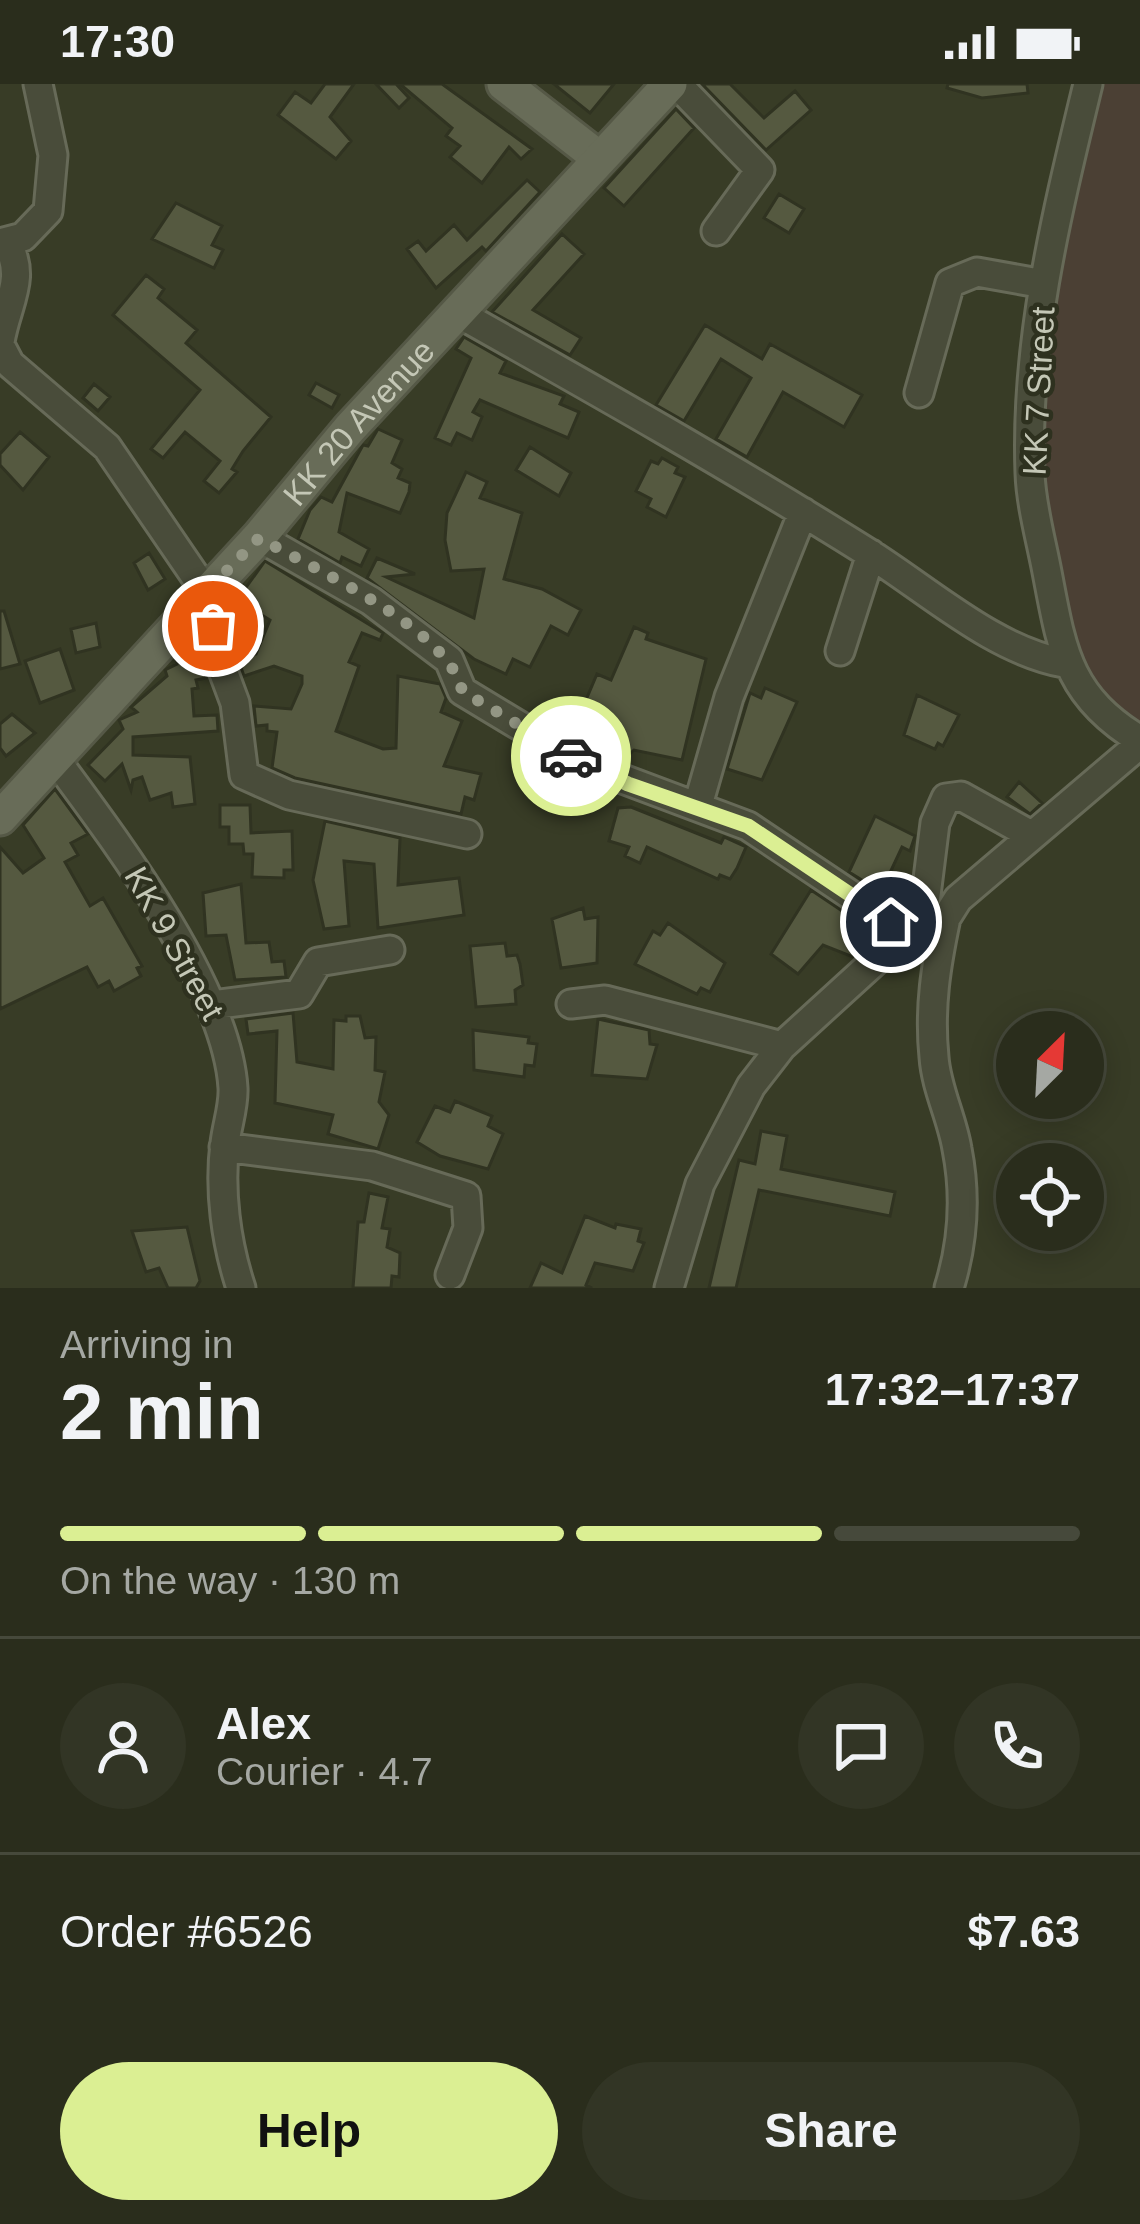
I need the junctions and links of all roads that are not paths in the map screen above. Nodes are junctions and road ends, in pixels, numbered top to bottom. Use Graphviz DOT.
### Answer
graph roads {
  1 [pos="38,84"];
  2 [pos="504,84"];
  3 [pos="674,84"];
  4 [pos="1088,84"];
  5 [pos="598,158"];
  6 [pos="716,231"];
  7 [pos="3,242"];
  8 [pos="1044,284"];
  9 [pos="458,313"];
  10 [pos="0,344"];
  11 [pos="919,393"];
  12 [pos="802,512"];
  13 [pos="259,538"];
  14 [pos="872,554"];
  15 [pos="206,592"];
  16 [pos="840,651"];
  17 [pos="1064,663"];
  18 [pos="1140,742"];
  19 [pos="56,760"];
  20 [pos="698,806"];
  21 [pos="0,818"];
  22 [pos="467,833"];
  23 [pos="1031,835"];
  24 [pos="935,919"];
  25 [pos="390,950"];
  26 [pos="571,1004"];
  27 [pos="212,1005"];
  28 [pos="782,1046"];
  29 [pos="224,1147"];
  30 [pos="450,1275"];
  31 [pos="241,1288"];
  32 [pos="669,1288"];
  33 [pos="950,1288"];
  1 -- 7 [label="street"];
  2 -- 5 [label="main road"];
  3 -- 5 [label="main road, KK 20 Avenue"];
  3 -- 6 [label="street"];
  4 -- 8 [label="street, KK 7 Street"];
  5 -- 9 [label="main road, KK 20 Avenue"];
  7 -- 10 [label="street"];
  8 -- 11 [label="street"];
  8 -- 17 [label="street, KK 7 Street"];
  9 -- 12 [label="street"];
  9 -- 13 [label="main road, KK 20 Avenue"];
  10 -- 15 [label="street"];
  12 -- 14 [label="street"];
  12 -- 20 [label="street"];
  13 -- 15 [label="main road, KK 20 Avenue"];
  13 -- 20 [label="street"];
  14 -- 16 [label="street"];
  14 -- 17 [label="street"];
  15 -- 19 [label="main road, KK 20 Avenue"];
  15 -- 22 [label="street"];
  17 -- 18 [label="street, KK 7 Street"];
  18 -- 23 [label="street"];
  19 -- 21 [label="main road, KK 20 Avenue"];
  19 -- 27 [label="street, KK 9 Street"];
  20 -- 24 [label="street"];
  23 -- 24 [label="street"];
  23 -- 24 [label="street"];
  24 -- 28 [label="street"];
  24 -- 33 [label="street"];
  25 -- 27 [label="street"];
  26 -- 28 [label="street"];
  27 -- 29 [label="street, KK 9 Street"];
  28 -- 32 [label="street"];
  29 -- 30 [label="street"];
  29 -- 31 [label="street, KK 9 Street"];
}
